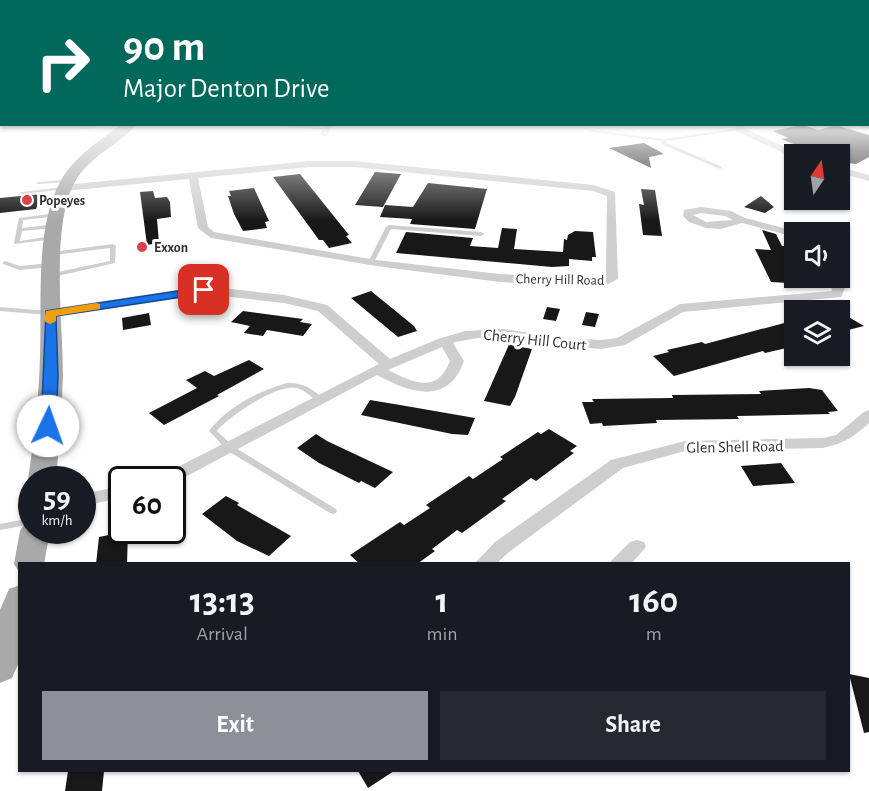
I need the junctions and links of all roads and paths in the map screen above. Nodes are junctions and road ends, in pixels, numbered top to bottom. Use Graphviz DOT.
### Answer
graph roads {
  1 [pos="101,148"];
  2 [pos="674,148"];
  3 [pos="720,168"];
  4 [pos="850,173"];
  5 [pos="193,177"];
  6 [pos="869,178"];
  7 [pos="38,183"];
  8 [pos="66,184"];
  9 [pos="22,192"];
  10 [pos="741,220"];
  11 [pos="19,231"];
  12 [pos="784,231"];
  13 [pos="481,234"];
  14 [pos="55,245"];
  15 [pos="371,262"];
  16 [pos="5,263"];
  17 [pos="839,288"];
  18 [pos="0,309"];
  19 [pos="50,314"];
  20 [pos="445,341"];
  21 [pos="382,367"];
  22 [pos="320,399"];
  23 [pos="869,415"];
  24 [pos="231,449"];
  25 [pos="43,466"];
  26 [pos="186,470"];
  27 [pos="333,511"];
  28 [pos="18,524"];
  29 [pos="0,528"];
  30 [pos="33,544"];
  31 [pos="637,547"];
  32 [pos="29,562"];
  33 [pos="486,562"];
  34 [pos="620,562"];
  35 [pos="18,605"];
  36 [pos="0,667"];
  1 -- 8 [label="main road"];
  2 -- 3 [label="lane"];
  4 -- 6 [label="street"];
  5 -- 8 [label="street, Cherry Hill Road"];
  5 -- 15 [label="street, Cherry Hill Road"];
  5 -- 15 [label="street, Cherry Hill Road"];
  7 -- 8 [label="lane"];
  8 -- 9 [label="lane"];
  8 -- 14 [label="main road"];
  10 -- 12 [label="street"];
  11 -- 14 [label="lane"];
  11 -- 14 [label="lane"];
  11 -- 14 [label="lane"];
  13 -- 15 [label="lane"];
  14 -- 14 [label="lane"];
  14 -- 16 [label="lane"];
  14 -- 19 [label="main road"];
  17 -- 20 [label="street, Cherry Hill Court"];
  18 -- 19 [label="lane"];
  19 -- 21 [label="street"];
  19 -- 25 [label="main road"];
  20 -- 21 [label="street, Cherry Hill Court"];
  20 -- 21 [label="street"];
  21 -- 22 [label="street, Cherry Hill Court"];
  22 -- 24 [label="street, Cherry Hill Court"];
  22 -- 24 [label="lane"];
  23 -- 33 [label="street, Glen Shell Road"];
  24 -- 26 [label="street, Cherry Hill Court"];
  24 -- 27 [label="lane"];
  28 -- 29 [label="lane"];
  30 -- 32 [label="main road"];
  31 -- 34 [label="street"];
  35 -- 36 [label="main road"];
}
